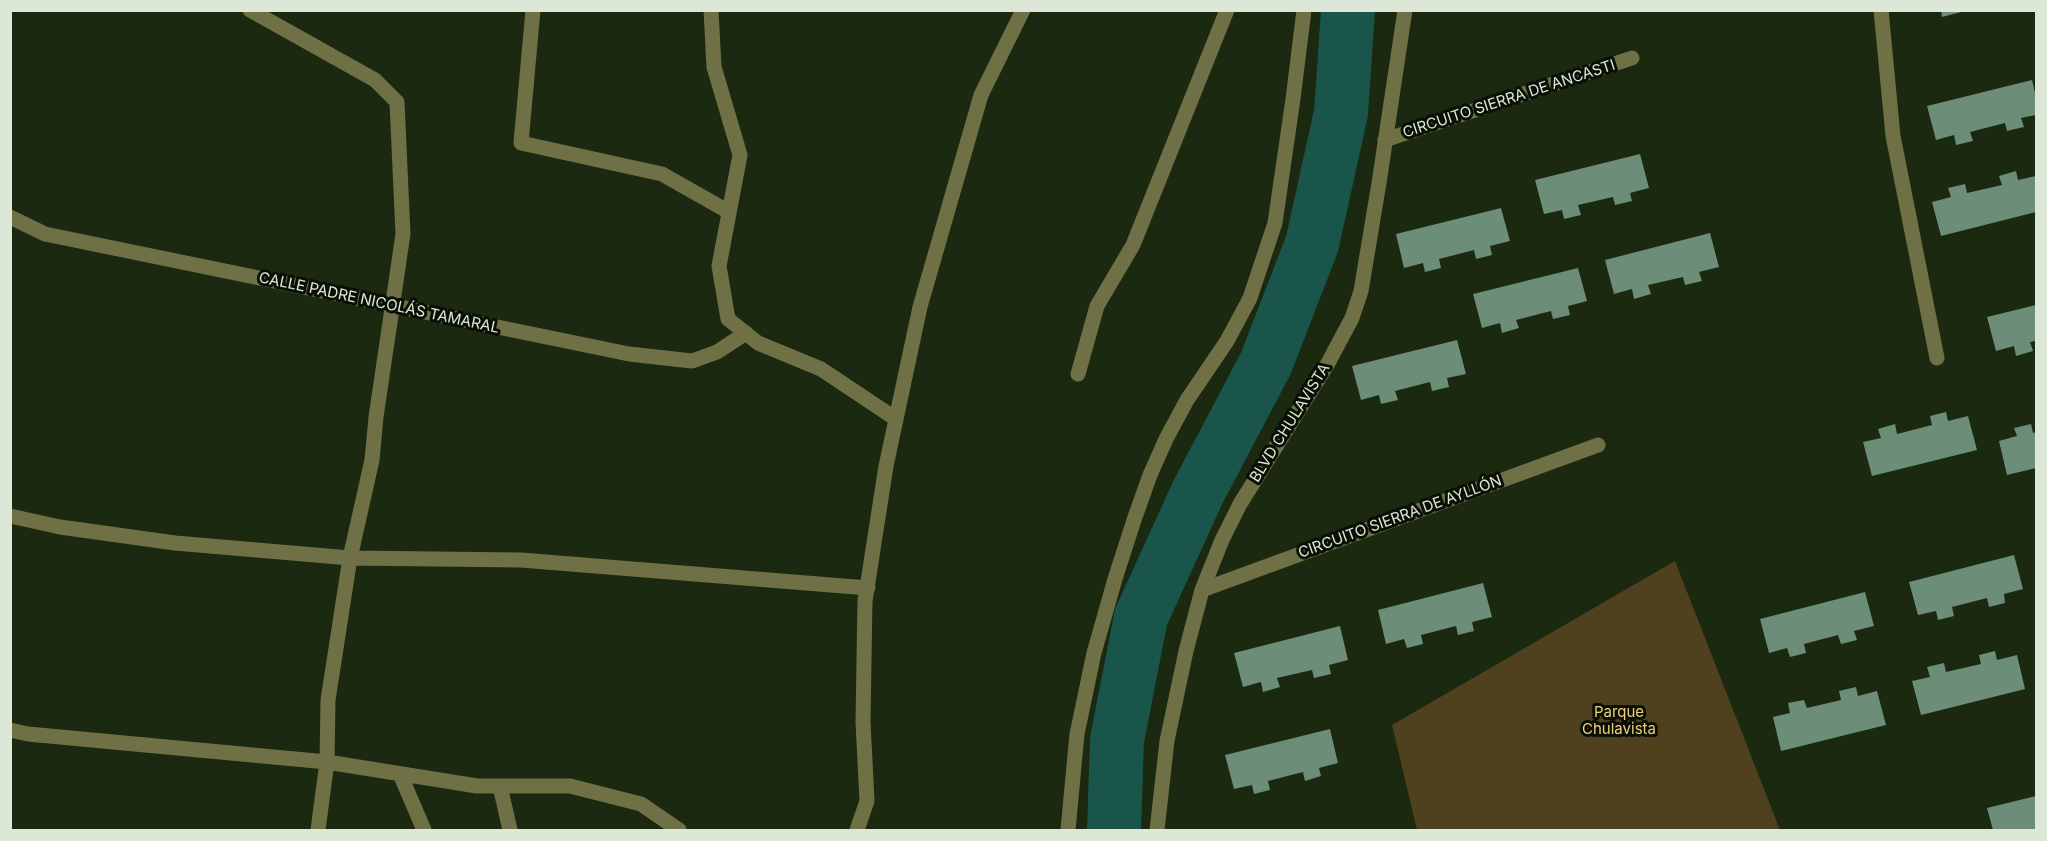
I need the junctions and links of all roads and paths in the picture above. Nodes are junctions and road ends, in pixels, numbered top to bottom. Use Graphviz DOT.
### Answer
graph roads {
  1 [pos="250,10"];
  2 [pos="532,10"];
  3 [pos="711,10"];
  4 [pos="1023,10"];
  5 [pos="1227,10"];
  6 [pos="1304,10"];
  7 [pos="1404,10"];
  8 [pos="1881,10"];
  9 [pos="1632,58"];
  10 [pos="1385,140"];
  11 [pos="729,212"];
  12 [pos="10,217"];
  13 [pos="392,305"];
  14 [pos="746,333"];
  15 [pos="1937,358"];
  16 [pos="1078,374"];
  17 [pos="896,419"];
  18 [pos="1598,445"];
  19 [pos="10,516"];
  20 [pos="350,558"];
  21 [pos="868,588"];
  22 [pos="1202,590"];
  23 [pos="10,730"];
  24 [pos="327,762"];
  25 [pos="400,774"];
  26 [pos="500,786"];
  27 [pos="318,831"];
  28 [pos="424,831"];
  29 [pos="510,831"];
  30 [pos="679,831"];
  31 [pos="857,831"];
  32 [pos="1068,831"];
  33 [pos="1157,831"];
  1 -- 13 [label="street"];
  2 -- 11 [label="street"];
  3 -- 11 [label="street"];
  4 -- 17 [label="street"];
  5 -- 16 [label="street"];
  6 -- 32 [label="street"];
  7 -- 10 [label="street, BLVD CHULAVISTA"];
  8 -- 15 [label="street"];
  9 -- 10 [label="street, CIRCUITO SIERRA DE ANCASTI"];
  10 -- 22 [label="street, BLVD CHULAVISTA"];
  11 -- 14 [label="street"];
  12 -- 13 [label="street, CALLE PADRE NICOLÁS TAMARAL"];
  13 -- 14 [label="street, CALLE PADRE NICOLÁS TAMARAL"];
  13 -- 20 [label="street"];
  14 -- 17 [label="street"];
  17 -- 21 [label="street"];
  18 -- 22 [label="street, CIRCUITO SIERRA DE AYLLÓN"];
  19 -- 20 [label="street"];
  20 -- 21 [label="street"];
  20 -- 24 [label="street"];
  21 -- 31 [label="street"];
  22 -- 33 [label="street, BLVD CHULAVISTA"];
  23 -- 24 [label="street"];
  24 -- 25 [label="street"];
  24 -- 27 [label="street"];
  25 -- 26 [label="street"];
  25 -- 28 [label="street"];
  26 -- 29 [label="street"];
  26 -- 30 [label="street"];
}
